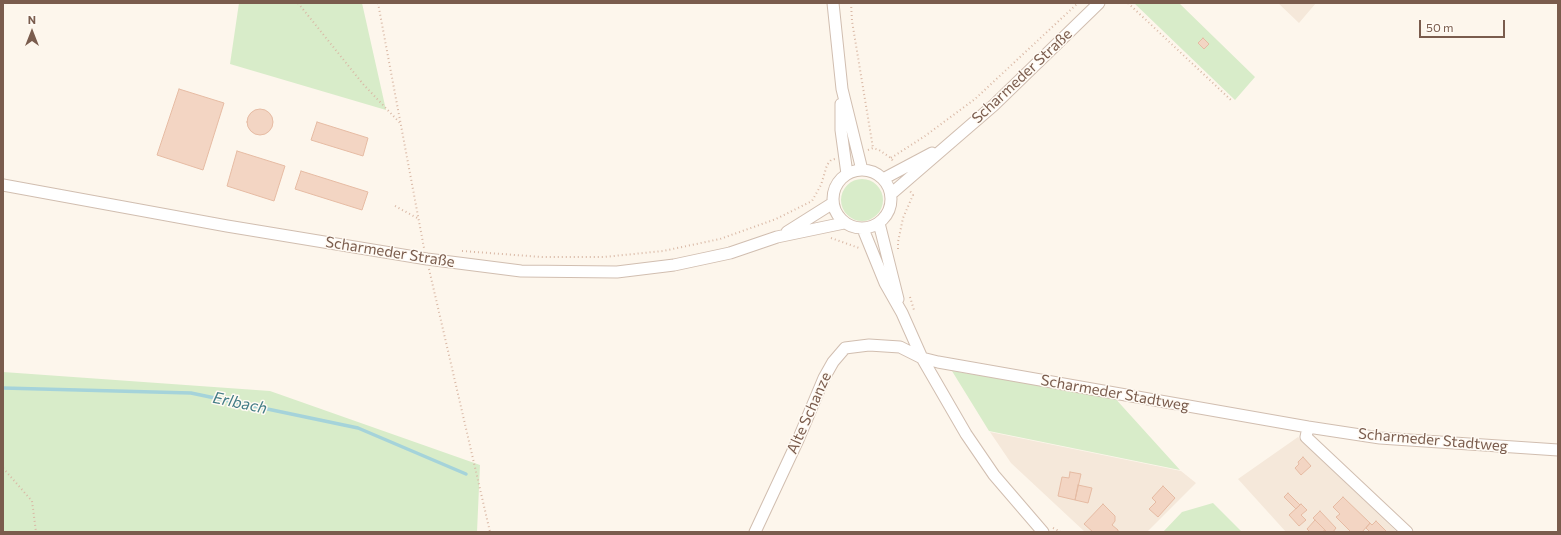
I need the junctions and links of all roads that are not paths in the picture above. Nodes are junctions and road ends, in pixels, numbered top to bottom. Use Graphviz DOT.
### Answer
graph roads {
  1 [pos="833,3"];
  2 [pos="1099,3"];
  3 [pos="842,89"];
  4 [pos="945,147"];
  5 [pos="862,170"];
  6 [pos="847,174"];
  7 [pos="883,179"];
  8 [pos="3,185"];
  9 [pos="891,194"];
  10 [pos="833,203"];
  11 [pos="844,222"];
  12 [pos="879,223"];
  13 [pos="863,229"];
  14 [pos="777,237"];
  15 [pos="902,313"];
  16 [pos="922,358"];
  17 [pos="1308,427"];
  18 [pos="1558,450"];
  19 [pos="1046,528"];
  20 [pos="755,532"];
  21 [pos="1407,532"];
  1 -- 3 [label="street"];
  2 -- 4 [label="street, Scharmeder Straße"];
  3 -- 5 [label="street"];
  3 -- 6 [label="street"];
  4 -- 7 [label="street, Scharmeder Straße"];
  4 -- 9 [label="street, Scharmeder Straße"];
  5 -- 6 [label="street"];
  5 -- 7 [label="street"];
  6 -- 10 [label="street"];
  7 -- 9 [label="street"];
  8 -- 14 [label="street, Scharmeder Straße"];
  9 -- 12 [label="street"];
  10 -- 11 [label="street"];
  10 -- 14 [label="street, Scharmeder Straße"];
  11 -- 13 [label="street"];
  11 -- 14 [label="street, Scharmeder Straße"];
  12 -- 13 [label="street"];
  12 -- 15 [label="street"];
  13 -- 15 [label="street"];
  15 -- 16 [label="street"];
  16 -- 17 [label="street, Scharmeder Stadtweg"];
  16 -- 19 [label="street"];
  16 -- 20 [label="street, Alte Schanze"];
  17 -- 18 [label="street, Scharmeder Stadtweg"];
  17 -- 21 [label="street"];
}
